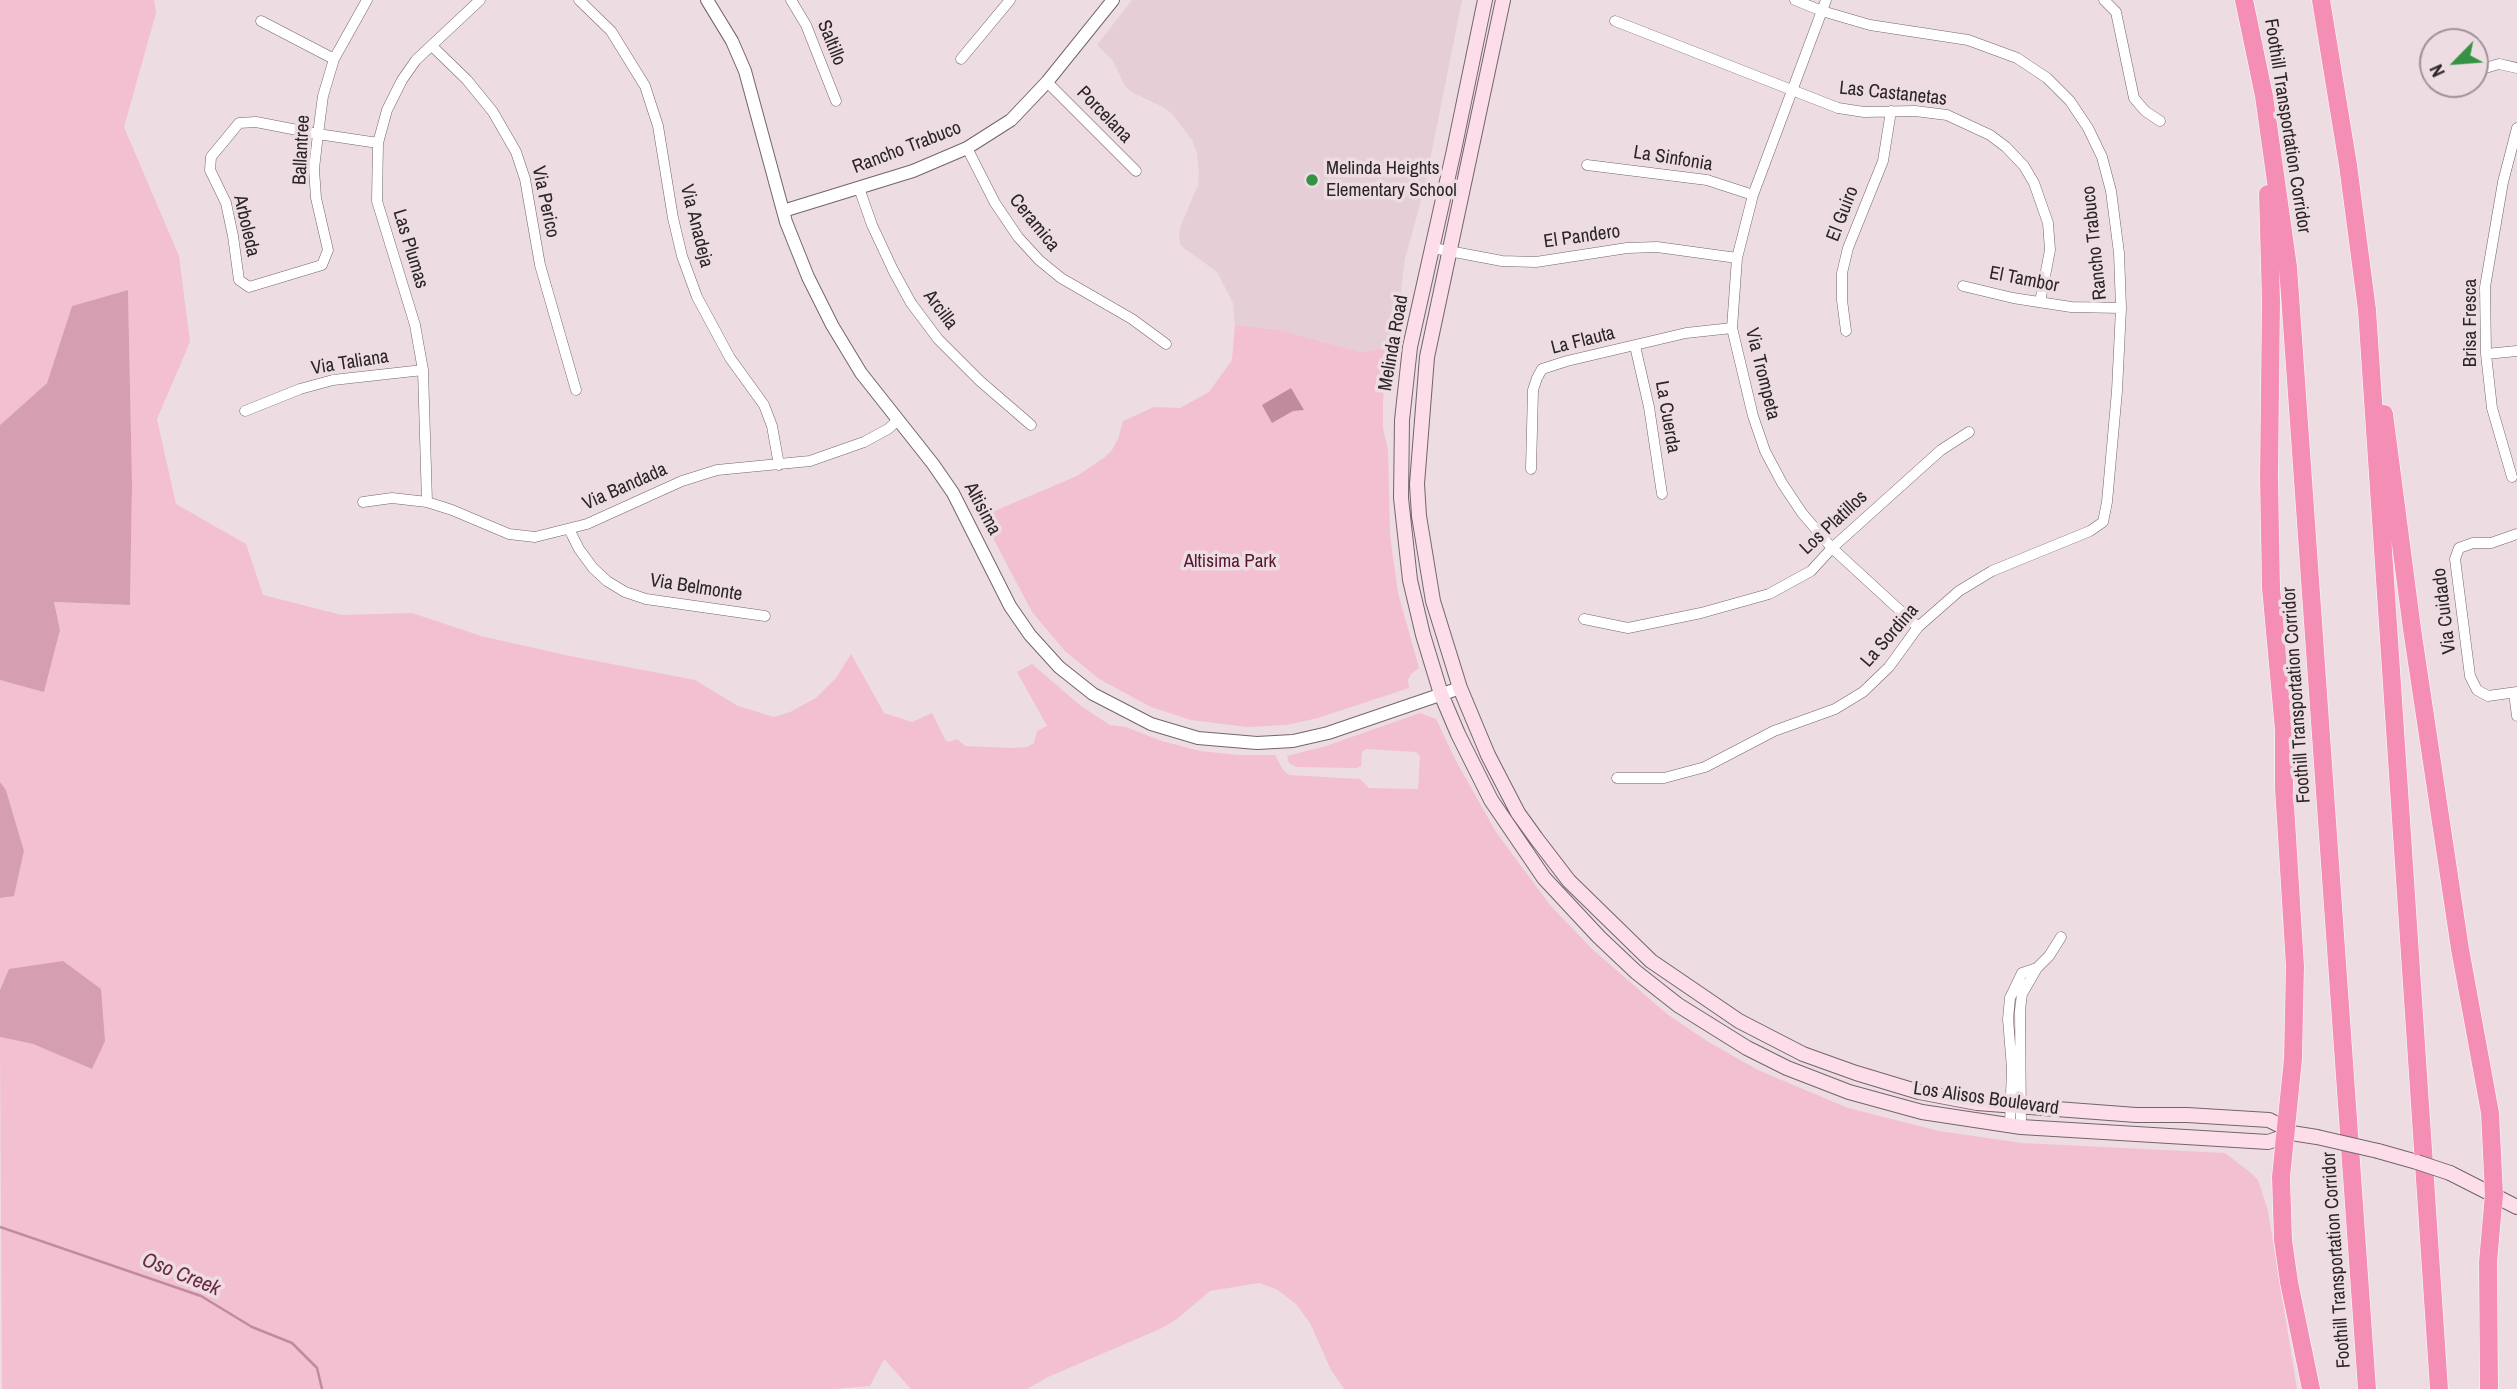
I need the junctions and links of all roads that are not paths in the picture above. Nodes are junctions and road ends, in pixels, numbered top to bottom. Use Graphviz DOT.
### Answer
graph roads {
  1 [pos="367,0"];
  2 [pos="480,0"];
  3 [pos="579,0"];
  4 [pos="707,0"];
  5 [pos="791,0"];
  6 [pos="1010,0"];
  7 [pos="1113,0"];
  8 [pos="1485,0"];
  9 [pos="1503,0"];
  10 [pos="1795,0"];
  11 [pos="1826,0"];
  12 [pos="2104,0"];
  13 [pos="2244,0"];
  14 [pos="2320,0"];
  15 [pos="1822,12"];
  16 [pos="261,21"];
  17 [pos="1615,21"];
  18 [pos="432,46"];
  19 [pos="334,58"];
  20 [pos="961,59"];
  21 [pos="2489,67"];
  22 [pos="2517,68"];
  23 [pos="1047,82"];
  24 [pos="1793,92"];
  25 [pos="2264,96"];
  26 [pos="836,101"];
  27 [pos="1891,111"];
  28 [pos="2160,121"];
  29 [pos="2517,128"];
  30 [pos="318,134"];
  31 [pos="378,144"];
  32 [pos="967,148"];
  33 [pos="1587,165"];
  34 [pos="1136,171"];
  35 [pos="859,188"];
  36 [pos="1753,195"];
  37 [pos="783,211"];
  38 [pos="1433,248"];
  39 [pos="1450,250"];
  40 [pos="1737,258"];
  41 [pos="239,281"];
  42 [pos="1963,286"];
  43 [pos="2040,302"];
  44 [pos="2121,308"];
  45 [pos="2367,310"];
  46 [pos="1732,328"];
  47 [pos="1846,331"];
  48 [pos="1166,344"];
  49 [pos="1635,346"];
  50 [pos="2517,351"];
  51 [pos="2486,354"];
  52 [pos="423,370"];
  53 [pos="576,390"];
  54 [pos="245,411"];
  55 [pos="898,420"];
  56 [pos="1031,425"];
  57 [pos="1969,432"];
  58 [pos="779,465"];
  59 [pos="1531,469"];
  60 [pos="2512,477"];
  61 [pos="1662,494"];
  62 [pos="363,502"];
  63 [pos="427,502"];
  64 [pos="2102,522"];
  65 [pos="569,529"];
  66 [pos="2517,534"];
  67 [pos="1832,548"];
  68 [pos="765,616"];
  69 [pos="1584,619"];
  70 [pos="1918,626"];
  71 [pos="1460,688"];
  72 [pos="2515,693"];
  73 [pos="1441,694"];
  74 [pos="2517,716"];
  75 [pos="1617,778"];
  76 [pos="2061,937"];
  77 [pos="2016,1107"];
  78 [pos="2016,1126"];
  79 [pos="2285,1132"];
  80 [pos="2494,1194"];
  81 [pos="2517,1207"];
  82 [pos="2311,1389"];
  83 [pos="2367,1389"];
  84 [pos="2439,1389"];
  85 [pos="2489,1389"];
  1 -- 19 [label="street, Ballantree"];
  2 -- 18 [label="street, Las Plumas"];
  3 -- 58 [label="street, Via Anadeja"];
  4 -- 37 [label="street, Altisima"];
  5 -- 26 [label="street, Saltillo"];
  6 -- 20 [label="street"];
  7 -- 23 [label="street, Rancho Trabuco"];
  8 -- 38 [label="main road, Melinda Road"];
  9 -- 39 [label="main road, Melinda Road"];
  10 -- 15 [label="street, Rancho Trabuco"];
  11 -- 15 [label="street, Via Trompeta"];
  12 -- 28 [label="street"];
  13 -- 25 [label="highway, Foothill Transportation Corridor"];
  14 -- 45 [label="highway"];
  15 -- 24 [label="street, Via Trompeta"];
  15 -- 44 [label="street, Rancho Trabuco"];
  16 -- 19 [label="street"];
  17 -- 24 [label="street, Las Castanetas"];
  18 -- 31 [label="street, Las Plumas"];
  18 -- 53 [label="street, Via Perico"];
  19 -- 30 [label="street, Ballantree"];
  21 -- 22 [label="street"];
  23 -- 32 [label="street, Rancho Trabuco"];
  23 -- 34 [label="street, Porcelana"];
  24 -- 27 [label="street, Las Castanetas"];
  24 -- 36 [label="street, Via Trompeta"];
  25 -- 79 [label="highway"];
  25 -- 83 [label="highway, Foothill Transportation Corridor"];
  27 -- 43 [label="street, Las Castanetas"];
  27 -- 47 [label="street, El Guiro"];
  29 -- 51 [label="street, Brisa Fresca"];
  30 -- 31 [label="street, Arboleda"];
  30 -- 41 [label="street, Ballantree"];
  30 -- 41 [label="street, Arboleda"];
  31 -- 52 [label="street, Las Plumas"];
  32 -- 35 [label="street, Rancho Trabuco"];
  32 -- 48 [label="street, Ceramica"];
  33 -- 36 [label="street, La Sinfonia"];
  35 -- 37 [label="street, Rancho Trabuco"];
  35 -- 56 [label="street, Arcilla"];
  36 -- 40 [label="street, Via Trompeta"];
  37 -- 55 [label="street, Altisima"];
  38 -- 39 [label="street, El Pandero"];
  38 -- 73 [label="main road, Melinda Road"];
  39 -- 40 [label="street, El Pandero"];
  39 -- 71 [label="main road, Melinda Road"];
  40 -- 46 [label="street, Via Trompeta"];
  42 -- 43 [label="street, El Tambor"];
  43 -- 44 [label="street, El Tambor"];
  44 -- 64 [label="street, Rancho Trabuco"];
  45 -- 80 [label="highway"];
  45 -- 84 [label="highway"];
  46 -- 49 [label="street, La Flauta"];
  46 -- 67 [label="street, Via Trompeta"];
  49 -- 59 [label="street, La Flauta"];
  49 -- 61 [label="street, La Cuerda"];
  50 -- 51 [label="street"];
  51 -- 60 [label="street, Brisa Fresca"];
  52 -- 54 [label="street, Via Taliana"];
  52 -- 63 [label="street, Las Plumas"];
  55 -- 58 [label="street, Via Bandada"];
  55 -- 73 [label="street, Altisima"];
  57 -- 67 [label="street, Los Platillos"];
  58 -- 65 [label="street, Via Bandada"];
  62 -- 63 [label="street, Via Bandada"];
  63 -- 65 [label="street, Via Bandada"];
  64 -- 70 [label="street, La Sordina"];
  65 -- 68 [label="street, Via Belmonte"];
  66 -- 72 [label="street, Via Cuidado"];
  67 -- 69 [label="street, Los Platillos"];
  67 -- 70 [label="street, Via Trompeta"];
  70 -- 75 [label="street, La Sordina"];
  71 -- 73 [label="street, Altisima"];
  71 -- 77 [label="main road, Los Alisos Boulevard"];
  72 -- 74 [label="street"];
  73 -- 78 [label="main road, Los Alisos Boulevard"];
  76 -- 77 [label="street"];
  77 -- 78 [label="street"];
  77 -- 79 [label="main road, Los Alisos Boulevard"];
  78 -- 79 [label="main road, Los Alisos Boulevard"];
  79 -- 80 [label="main road, Los Alisos Boulevard, bridge"];
  79 -- 82 [label="highway"];
  80 -- 81 [label="main road, Los Alisos Boulevard"];
  80 -- 85 [label="highway"];
}
